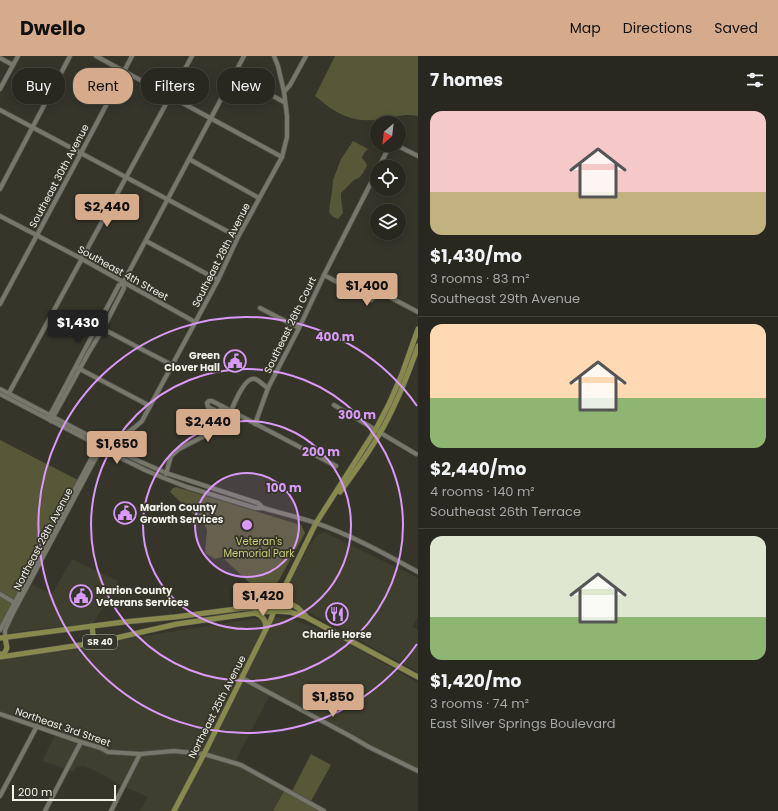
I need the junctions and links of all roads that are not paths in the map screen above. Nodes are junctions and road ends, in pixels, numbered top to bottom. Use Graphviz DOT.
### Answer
graph roads {
  1 [pos="18,56"];
  2 [pos="70,56"];
  3 [pos="96,56"];
  4 [pos="132,56"];
  5 [pos="192,56"];
  6 [pos="244,56"];
  7 [pos="274,56"];
  8 [pos="306,56"];
  9 [pos="0,58"];
  10 [pos="13,65"];
  11 [pos="118,68"];
  12 [pos="126,68"];
  13 [pos="185,68"];
  14 [pos="238,68"];
  15 [pos="0,89"];
  16 [pos="284,92"];
  17 [pos="275,97"];
  18 [pos="284,102"];
  19 [pos="107,104"];
  20 [pos="166,104"];
  21 [pos="185,104"];
  22 [pos="218,104"];
  23 [pos="0,110"];
  24 [pos="211,118"];
  25 [pos="32,127"];
  26 [pos="406,150"];
  27 [pos="81,153"];
  28 [pos="418,156"];
  29 [pos="282,157"];
  30 [pos="189,159"];
  31 [pos="126,177"];
  32 [pos="370,185"];
  33 [pos="0,189"];
  34 [pos="259,198"];
  35 [pos="168,200"];
  36 [pos="0,216"];
  37 [pos="37,235"];
  38 [pos="238,238"];
  39 [pos="146,240"];
  40 [pos="82,259"];
  41 [pos="324,275"];
  42 [pos="218,280"];
  43 [pos="123,283"];
  44 [pos="0,304"];
  45 [pos="260,308"];
  46 [pos="418,312"];
  47 [pos="195,322"];
  48 [pos="299,328"];
  49 [pos="103,329"];
  50 [pos="418,329"];
  51 [pos="418,346"];
  52 [pos="172,365"];
  53 [pos="77,368"];
  54 [pos="0,388"];
  55 [pos="268,388"];
  56 [pos="9,393"];
  57 [pos="0,394"];
  58 [pos="334,405"];
  59 [pos="150,406"];
  60 [pos="222,406"];
  61 [pos="231,411"];
  62 [pos="219,412"];
  63 [pos="52,416"];
  64 [pos="49,420"];
  65 [pos="255,424"];
  66 [pos="378,431"];
  67 [pos="119,439"];
  68 [pos="97,446"];
  69 [pos="111,446"];
  70 [pos="118,450"];
  71 [pos="109,452"];
  72 [pos="416,454"];
  73 [pos="169,463"];
  74 [pos="336,466"];
  75 [pos="157,469"];
  76 [pos="166,473"];
  77 [pos="178,477"];
  78 [pos="164,478"];
  79 [pos="263,508"];
  80 [pos="316,523"];
  81 [pos="418,572"];
  82 [pos="0,594"];
  83 [pos="279,598"];
  84 [pos="16,603"];
  85 [pos="274,611"];
  86 [pos="255,613"];
  87 [pos="306,617"];
  88 [pos="92,626"];
  89 [pos="0,630"];
  90 [pos="266,630"];
  91 [pos="2,637"];
  92 [pos="94,643"];
  93 [pos="0,656"];
  94 [pos="242,678"];
  95 [pos="418,678"];
  96 [pos="0,714"];
  97 [pos="37,726"];
  98 [pos="81,742"];
  99 [pos="140,754"];
  100 [pos="204,754"];
  101 [pos="418,771"];
  102 [pos="0,796"];
  103 [pos="44,811"];
  104 [pos="111,811"];
  105 [pos="174,811"];
  106 [pos="324,811"];
  1 -- 10 [label="street"];
  2 -- 25 [label="street"];
  3 -- 11 [label="street"];
  4 -- 12 [label="street, Southeast 30th Avenue"];
  5 -- 13 [label="street"];
  6 -- 14 [label="street"];
  7 -- 16 [label="street, Southeast 28th Avenue"];
  8 -- 16 [label="street"];
  9 -- 10 [label="street"];
  10 -- 15 [label="street"];
  16 -- 18 [label="street, Southeast 28th Avenue"];
  17 -- 18 [label="street"];
  18 -- 29 [label="street, Southeast 28th Avenue"];
  19 -- 27 [label="street, Southeast 30th Avenue"];
  20 -- 31 [label="street"];
  21 -- 24 [label="street"];
  22 -- 24 [label="street"];
  23 -- 25 [label="street"];
  24 -- 29 [label="street"];
  24 -- 30 [label="street"];
  25 -- 27 [label="street"];
  25 -- 33 [label="street"];
  26 -- 28 [label="street"];
  27 -- 31 [label="street"];
  27 -- 37 [label="street, Southeast 30th Avenue"];
  29 -- 34 [label="street, Southeast 28th Avenue"];
  30 -- 34 [label="street"];
  30 -- 35 [label="street"];
  31 -- 35 [label="street"];
  31 -- 40 [label="street"];
  32 -- 41 [label="street, Southeast 26th Court"];
  34 -- 38 [label="street, Southeast 28th Avenue"];
  35 -- 38 [label="street"];
  35 -- 39 [label="street"];
  36 -- 37 [label="street, Southeast 4th Street"];
  37 -- 40 [label="street, Southeast 4th Street"];
  37 -- 44 [label="street, Southeast 30th Avenue"];
  38 -- 42 [label="street, Southeast 28th Avenue"];
  39 -- 42 [label="street"];
  39 -- 43 [label="street"];
  40 -- 43 [label="street, Southeast 4th Street"];
  40 -- 56 [label="street"];
  41 -- 46 [label="street"];
  41 -- 48 [label="street, Southeast 26th Court"];
  42 -- 47 [label="street, Southeast 28th Avenue"];
  43 -- 47 [label="street, Southeast 4th Street"];
  43 -- 49 [label="street"];
  43 -- 53 [label="street"];
  45 -- 48 [label="street"];
  47 -- 52 [label="street, Southeast 28th Avenue"];
  48 -- 55 [label="street, Southeast 26th Court"];
  49 -- 52 [label="street"];
  49 -- 53 [label="street"];
  50 -- 66 [label="main road"];
  51 -- 66 [label="main road"];
  52 -- 59 [label="street, Southeast 28th Avenue"];
  53 -- 59 [label="street"];
  53 -- 63 [label="street"];
  54 -- 56 [label="street"];
  55 -- 61 [label="street"];
  55 -- 65 [label="street, Southeast 26th Court"];
  56 -- 63 [label="street"];
  57 -- 64 [label="street"];
  58 -- 66 [label="street"];
  59 -- 67 [label="street, Southeast 28th Avenue"];
  60 -- 61 [label="street"];
  60 -- 62 [label="street"];
  60 -- 62 [label="street"];
  61 -- 65 [label="street"];
  62 -- 73 [label="street"];
  63 -- 64 [label="street"];
  63 -- 68 [label="street"];
  64 -- 68 [label="street"];
  65 -- 74 [label="street"];
  66 -- 72 [label="street"];
  66 -- 80 [label="main road, Northeast 25th Avenue"];
  67 -- 69 [label="street, Southeast 28th Avenue"];
  67 -- 70 [label="street"];
  68 -- 69 [label="street"];
  68 -- 71 [label="street"];
  68 -- 84 [label="street, Northeast 28th Avenue"];
  69 -- 70 [label="street"];
  69 -- 71 [label="street"];
  70 -- 75 [label="street"];
  71 -- 78 [label="street"];
  73 -- 75 [label="street"];
  73 -- 76 [label="street"];
  73 -- 77 [label="street"];
  75 -- 76 [label="street"];
  76 -- 77 [label="street"];
  76 -- 78 [label="street"];
  77 -- 79 [label="street"];
  78 -- 79 [label="street"];
  79 -- 80 [label="street"];
  80 -- 81 [label="street"];
  80 -- 83 [label="main road, Northeast 25th Avenue"];
  82 -- 84 [label="street"];
  83 -- 85 [label="main road, Northeast 25th Avenue"];
  83 -- 87 [label="main road"];
  84 -- 89 [label="street, Northeast 28th Avenue"];
  84 -- 91 [label="street, Northeast 28th Avenue"];
  85 -- 86 [label="main road, SR 40"];
  85 -- 87 [label="main road, SR 40"];
  85 -- 88 [label="main road, SR 40"];
  85 -- 90 [label="main road, Northeast 25th Avenue"];
  86 -- 90 [label="main road"];
  86 -- 92 [label="main road, SR 40"];
  87 -- 95 [label="main road, SR 40"];
  88 -- 91 [label="main road, SR 40"];
  88 -- 92 [label="main road"];
  90 -- 94 [label="main road, Northeast 25th Avenue"];
  91 -- 93 [label="main road"];
  92 -- 93 [label="main road, SR 40"];
  94 -- 100 [label="main road, Northeast 25th Avenue"];
  94 -- 101 [label="street"];
  96 -- 97 [label="street, Northeast 3rd Street"];
  97 -- 98 [label="street, Northeast 3rd Street"];
  97 -- 102 [label="street"];
  98 -- 99 [label="street, Northeast 3rd Street"];
  98 -- 103 [label="street"];
  99 -- 100 [label="street, Northeast 3rd Street"];
  99 -- 104 [label="street"];
  100 -- 105 [label="main road, Northeast 25th Avenue"];
  100 -- 106 [label="street, Northeast 3rd Street"];
}
